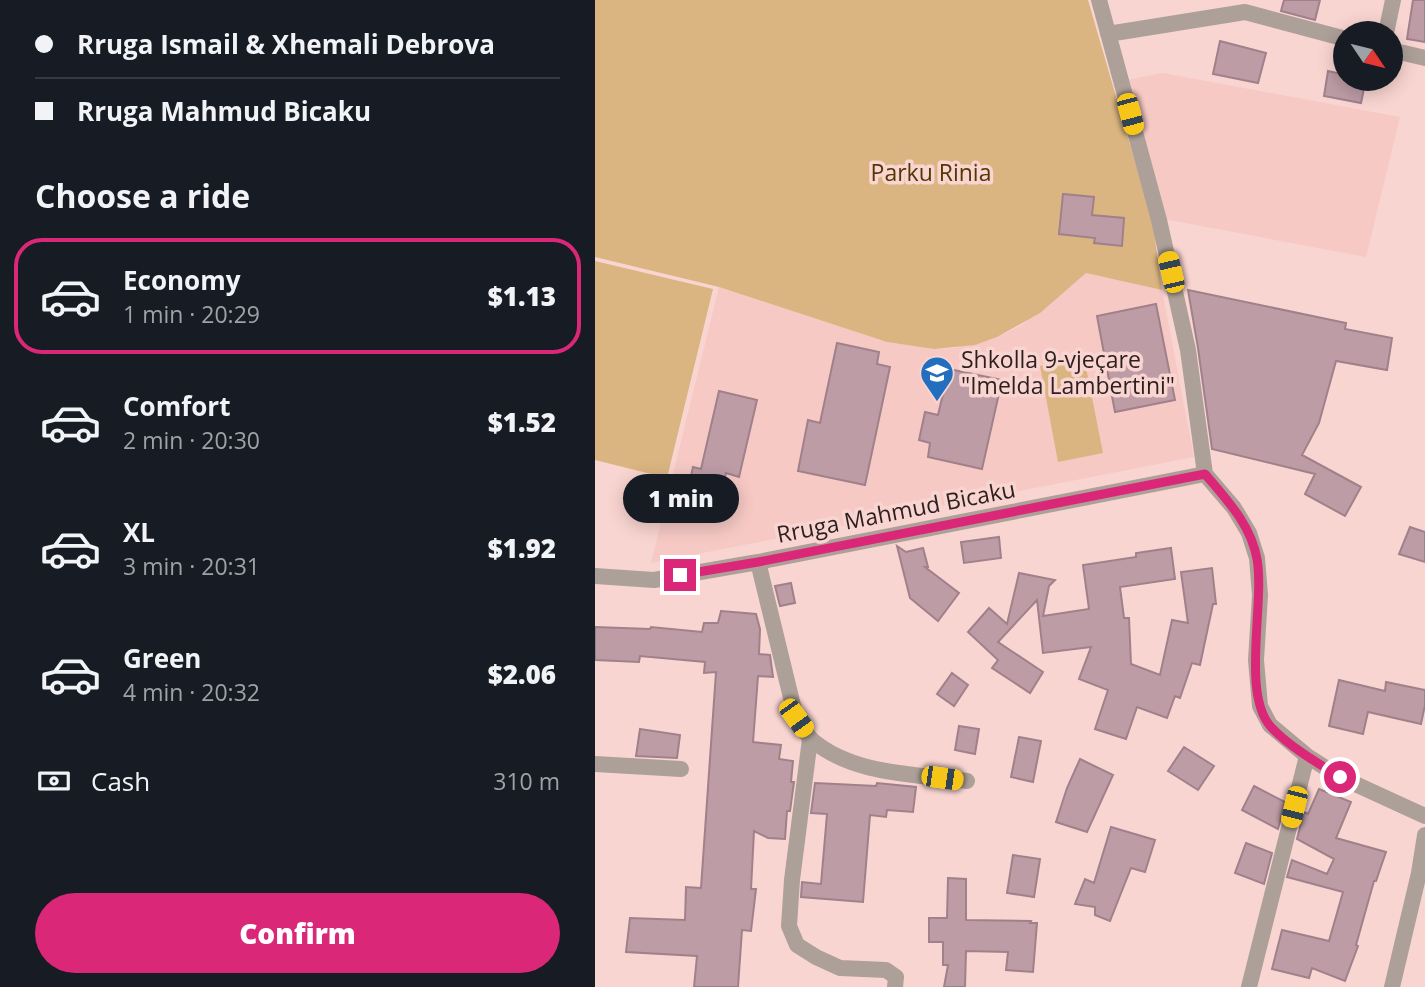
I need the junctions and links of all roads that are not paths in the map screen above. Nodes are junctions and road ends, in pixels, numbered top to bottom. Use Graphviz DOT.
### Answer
graph roads {
  1 [pos="1099,0"];
  2 [pos="1394,0"];
  3 [pos="1389,21"];
  4 [pos="1108,34"];
  5 [pos="1333,36"];
  6 [pos="1403,53"];
  7 [pos="1425,58"];
  8 [pos="1205,474"];
  9 [pos="758,562"];
  10 [pos="595,576"];
  11 [pos="810,738"];
  12 [pos="1307,756"];
  13 [pos="595,764"];
  14 [pos="681,769"];
  15 [pos="967,781"];
  16 [pos="1425,816"];
  17 [pos="1425,835"];
  18 [pos="895,987"];
  19 [pos="1249,987"];
  20 [pos="1392,987"];
  1 -- 4 [label="street"];
  2 -- 3 [label="street"];
  4 -- 5 [label="street"];
  4 -- 8 [label="street"];
  6 -- 7 [label="street"];
  8 -- 9 [label="street, Rruga Mahmud Bicaku"];
  8 -- 12 [label="street"];
  9 -- 10 [label="street, Rruga Mahmud Bicaku"];
  9 -- 11 [label="street"];
  11 -- 15 [label="street"];
  11 -- 18 [label="street"];
  12 -- 16 [label="street"];
  12 -- 19 [label="street"];
  13 -- 14 [label="street"];
  17 -- 20 [label="street"];
}
